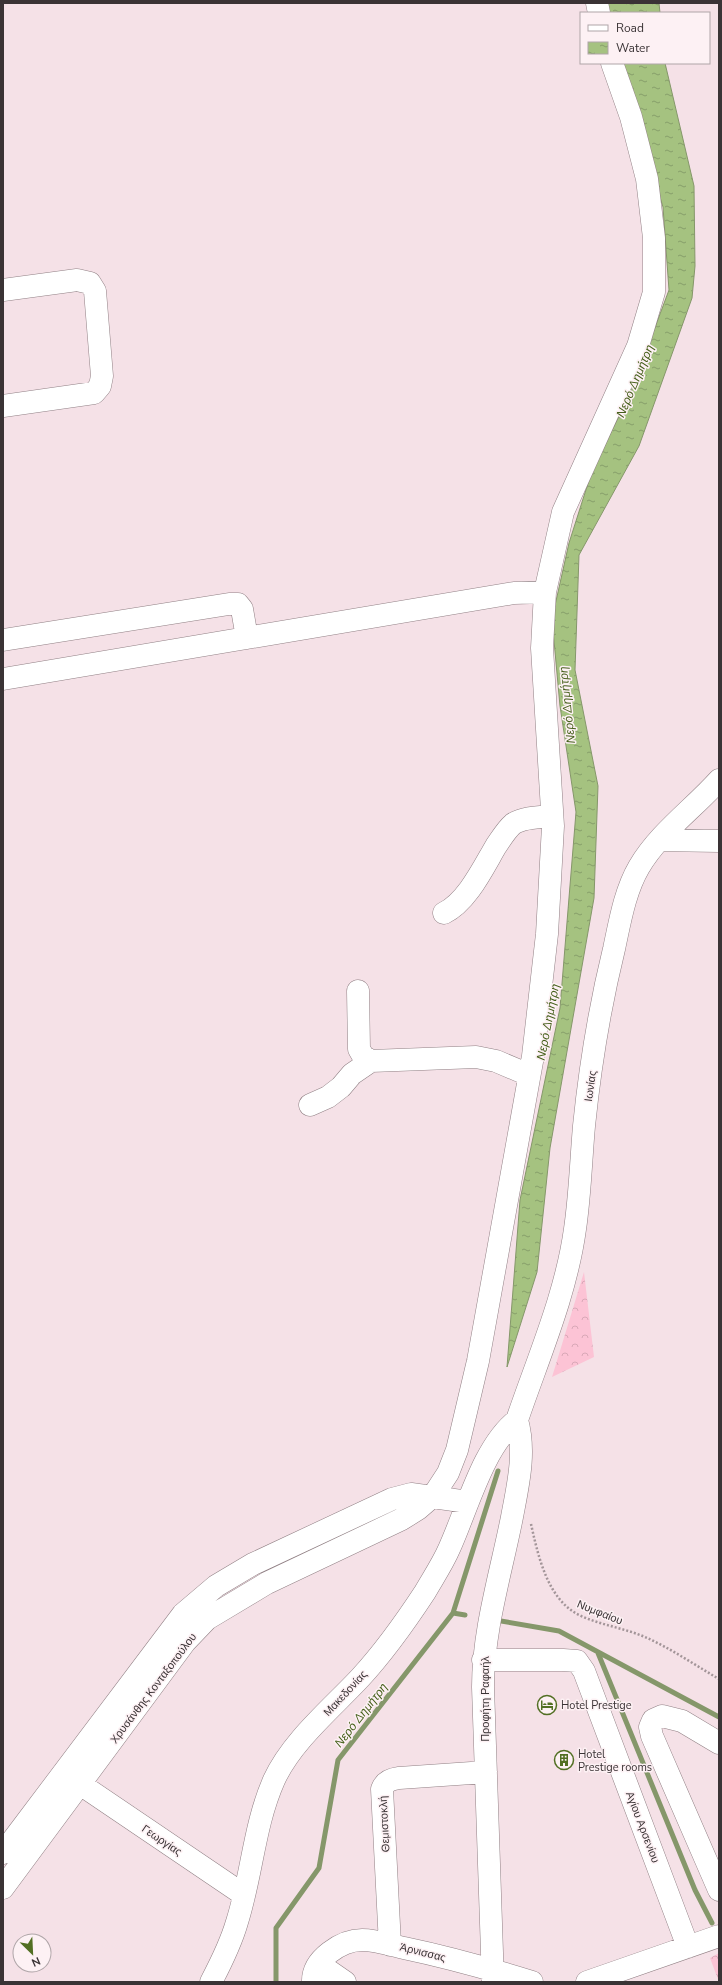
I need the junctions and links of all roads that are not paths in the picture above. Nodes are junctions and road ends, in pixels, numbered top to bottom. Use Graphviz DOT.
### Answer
graph roads {
  1 [pos="612,64"];
  2 [pos="3,290"];
  3 [pos="3,406"];
  4 [pos="545,592"];
  5 [pos="247,638"];
  6 [pos="3,640"];
  7 [pos="3,679"];
  8 [pos="719,780"];
  9 [pos="552,816"];
  10 [pos="659,840"];
  11 [pos="719,841"];
  12 [pos="444,913"];
  13 [pos="358,991"];
  14 [pos="371,1061"];
  15 [pos="529,1075"];
  16 [pos="310,1105"];
  17 [pos="517,1420"];
  18 [pos="433,1496"];
  19 [pos="468,1502"];
  20 [pos="483,1660"];
  21 [pos="719,1743"];
  22 [pos="486,1772"];
  23 [pos="80,1784"];
  24 [pos="3,1853"];
  25 [pos="3,1888"];
  26 [pos="719,1890"];
  27 [pos="244,1895"];
  28 [pos="719,1936"];
  29 [pos="390,1945"];
  30 [pos="688,1947"];
  31 [pos="316,1973"];
  32 [pos="492,1976"];
  33 [pos="211,1982"];
  34 [pos="345,1982"];
  35 [pos="532,1982"];
  36 [pos="587,1982"];
  1 -- 4 [label="street"];
  2 -- 3 [label="street"];
  4 -- 5 [label="street"];
  4 -- 9 [label="street"];
  5 -- 6 [label="street"];
  5 -- 7 [label="street"];
  8 -- 10 [label="street, Ιωνίας"];
  9 -- 12 [label="street"];
  9 -- 15 [label="street"];
  10 -- 11 [label="street"];
  10 -- 17 [label="street, Ιωνίας"];
  13 -- 14 [label="street"];
  14 -- 15 [label="street"];
  14 -- 16 [label="street"];
  15 -- 18 [label="street"];
  17 -- 19 [label="street, Μακεδονίας"];
  17 -- 20 [label="street, Προφήτη Ραφαήλ"];
  18 -- 19 [label="street, Χρυσάνθης Κονταξοπούλου"];
  18 -- 23 [label="street, Χρυσάνθης Κονταξοπούλου"];
  18 -- 24 [label="street, Χρυσάνθης Κονταξοπούλου"];
  19 -- 27 [label="street, Μακεδονίας"];
  20 -- 22 [label="street, Προφήτη Ραφαήλ"];
  20 -- 30 [label="street, Αγίου Αρσενίου"];
  21 -- 26 [label="street"];
  22 -- 29 [label="street, Θεμιστοκλή"];
  22 -- 32 [label="street, Προφήτη Ραφαήλ"];
  23 -- 25 [label="street, Χρυσάνθης Κονταξοπούλου"];
  23 -- 27 [label="street, Γεωργίας"];
  27 -- 33 [label="street, Μακεδονίας"];
  28 -- 30 [label="street"];
  29 -- 31 [label="street, Άρνισσας"];
  29 -- 32 [label="street, Άρνισσας"];
  30 -- 36 [label="street"];
  31 -- 34 [label="street"];
  32 -- 35 [label="street, Άρνισσας"];
}
